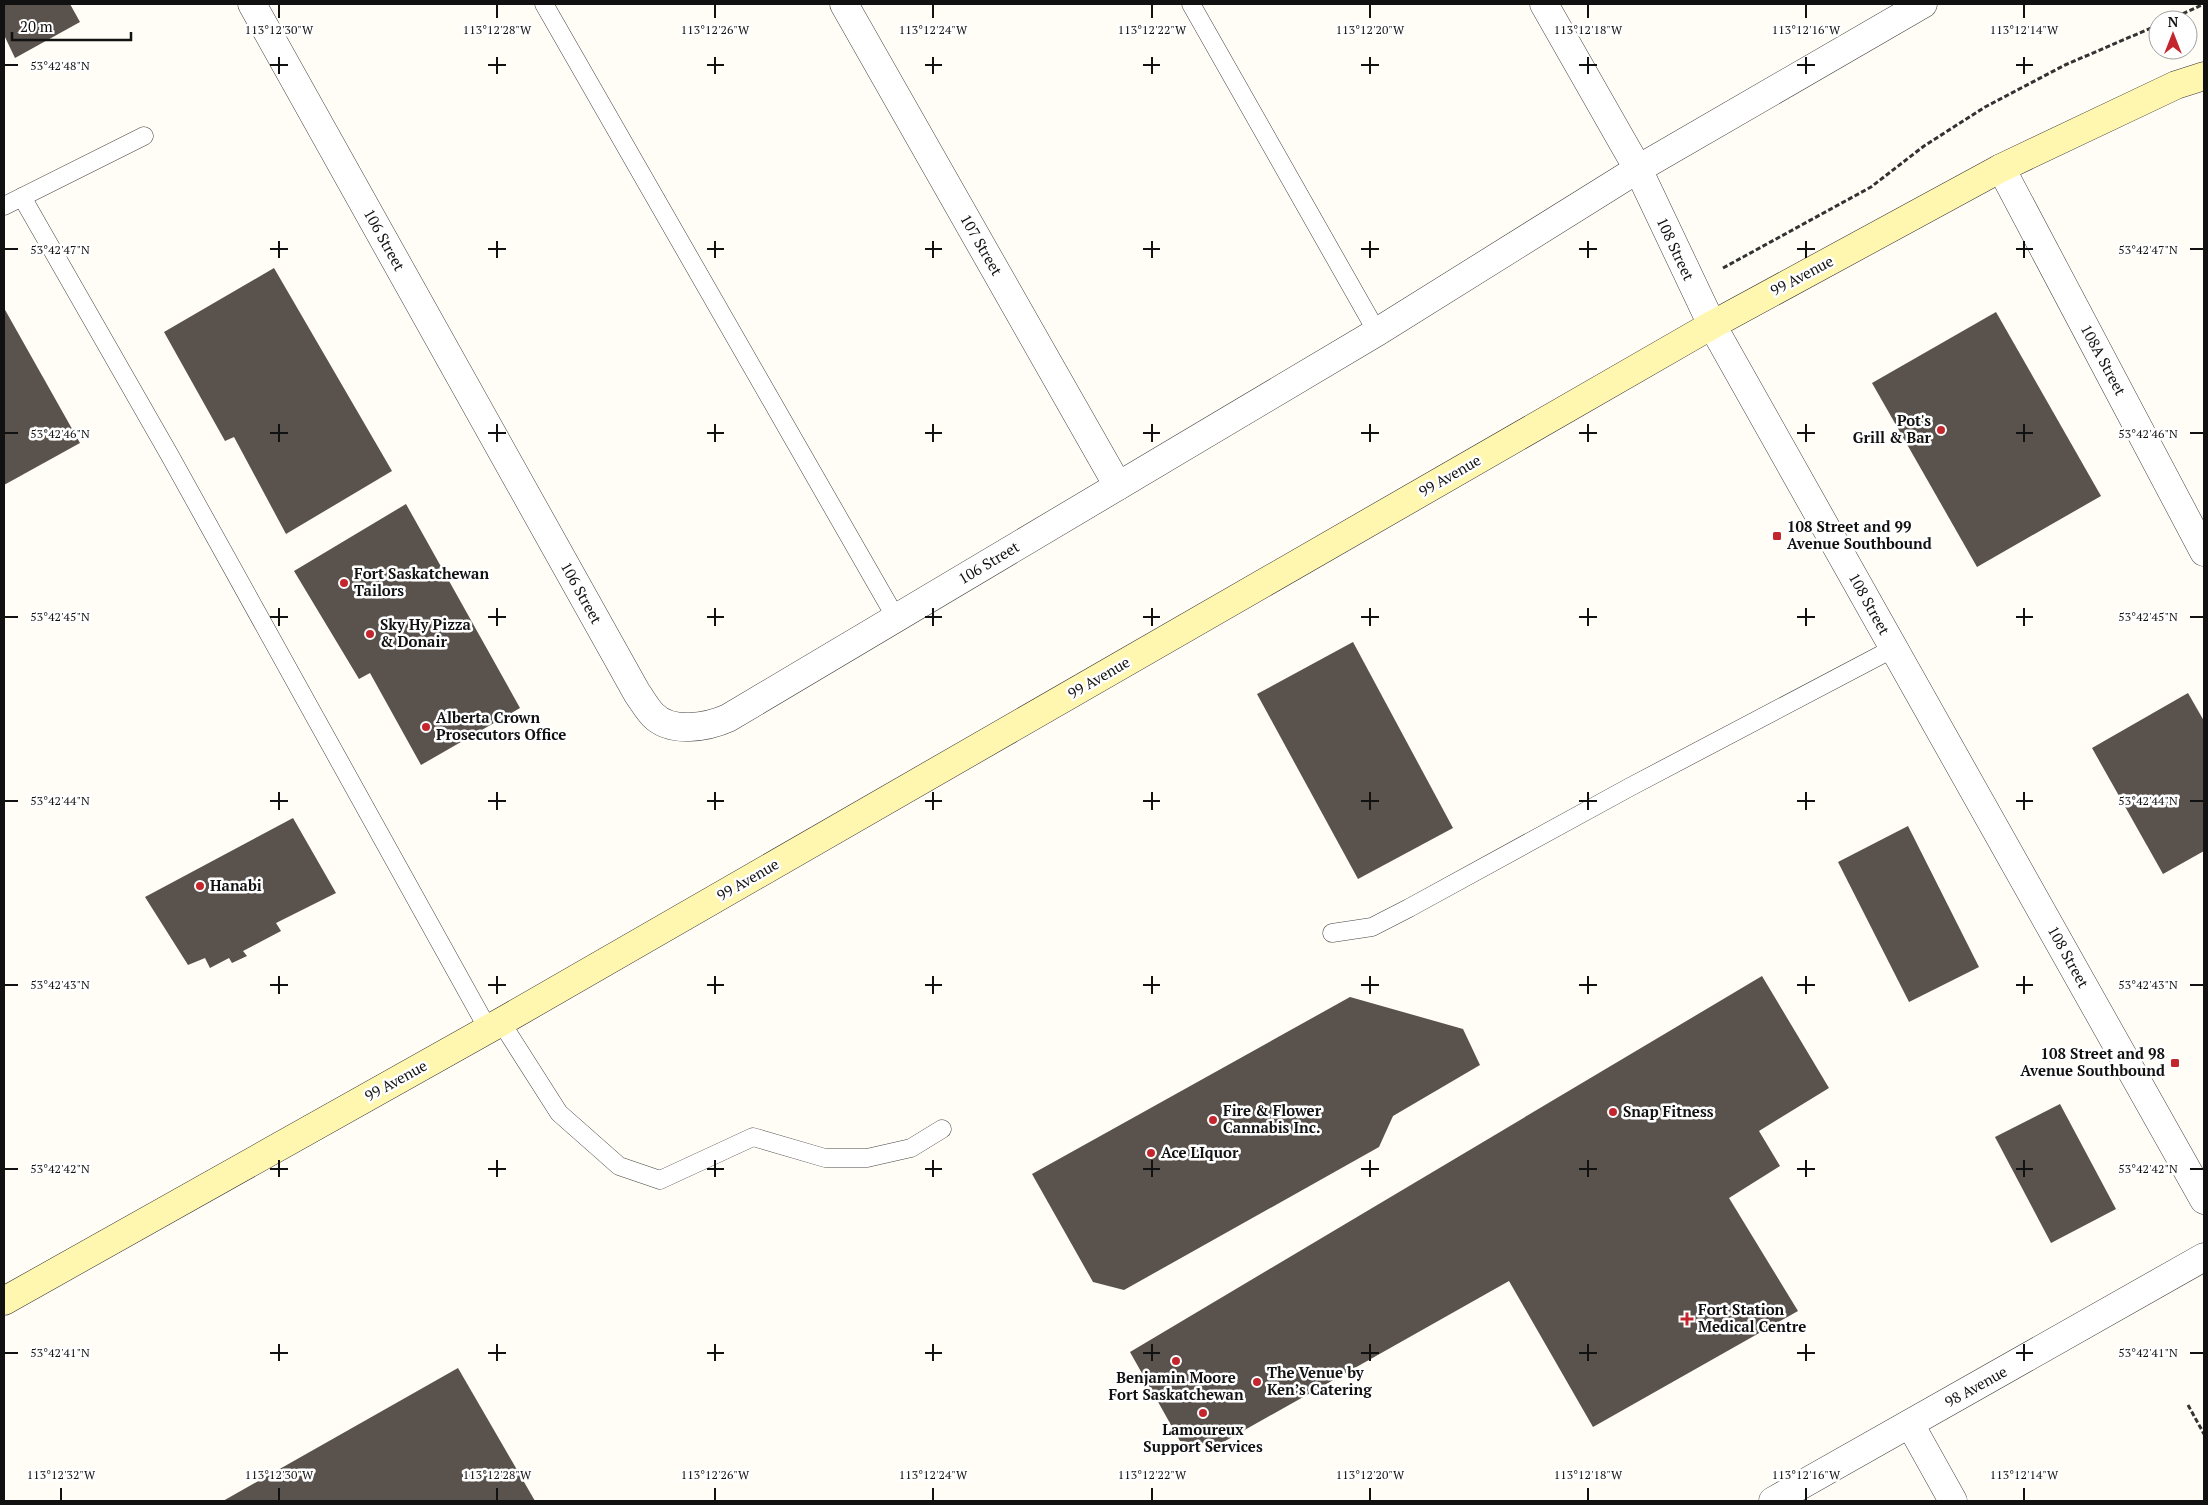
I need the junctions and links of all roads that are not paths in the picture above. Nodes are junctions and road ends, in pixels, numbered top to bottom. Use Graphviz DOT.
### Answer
graph roads {
  1 [pos="252,4"];
  2 [pos="544,4"];
  3 [pos="844,4"];
  4 [pos="1191,4"];
  5 [pos="1544,4"];
  6 [pos="1905,8"];
  7 [pos="2204,76"];
  8 [pos="144,136"];
  9 [pos="2002,168"];
  10 [pos="1638,169"];
  11 [pos="22,197"];
  12 [pos="4,206"];
  13 [pos="1712,325"];
  14 [pos="1377,332"];
  15 [pos="1118,486"];
  16 [pos="2204,552"];
  17 [pos="896,618"];
  18 [pos="1894,648"];
  19 [pos="1332,933"];
  20 [pos="495,1026"];
  21 [pos="942,1129"];
  22 [pos="2204,1200"];
  23 [pos="2204,1257"];
  24 [pos="4,1301"];
  25 [pos="1910,1424"];
  26 [pos="1948,1500"];
  27 [pos="1773,1501"];
  1 -- 17 [label="street, 106 Street"];
  2 -- 17 [label="lane"];
  3 -- 15 [label="street, 107 Street"];
  4 -- 14 [label="lane"];
  5 -- 10 [label="street, 108 Street"];
  6 -- 10 [label="street, 106 Street"];
  7 -- 9 [label="main road, 99 Avenue"];
  8 -- 11 [label="lane"];
  9 -- 13 [label="main road, 99 Avenue"];
  9 -- 16 [label="street, 108A Street"];
  10 -- 13 [label="street, 108 Street"];
  10 -- 14 [label="street, 106 Street"];
  11 -- 12 [label="lane"];
  11 -- 20 [label="lane"];
  13 -- 18 [label="street, 108 Street"];
  13 -- 20 [label="main road, 99 Avenue"];
  14 -- 15 [label="street, 106 Street"];
  15 -- 17 [label="street, 106 Street"];
  18 -- 19 [label="lane"];
  18 -- 22 [label="street, 108 Street"];
  20 -- 21 [label="lane"];
  20 -- 24 [label="main road, 99 Avenue"];
  23 -- 25 [label="street, 98 Avenue"];
  25 -- 26 [label="street"];
  25 -- 27 [label="street, 98 Avenue"];
}
